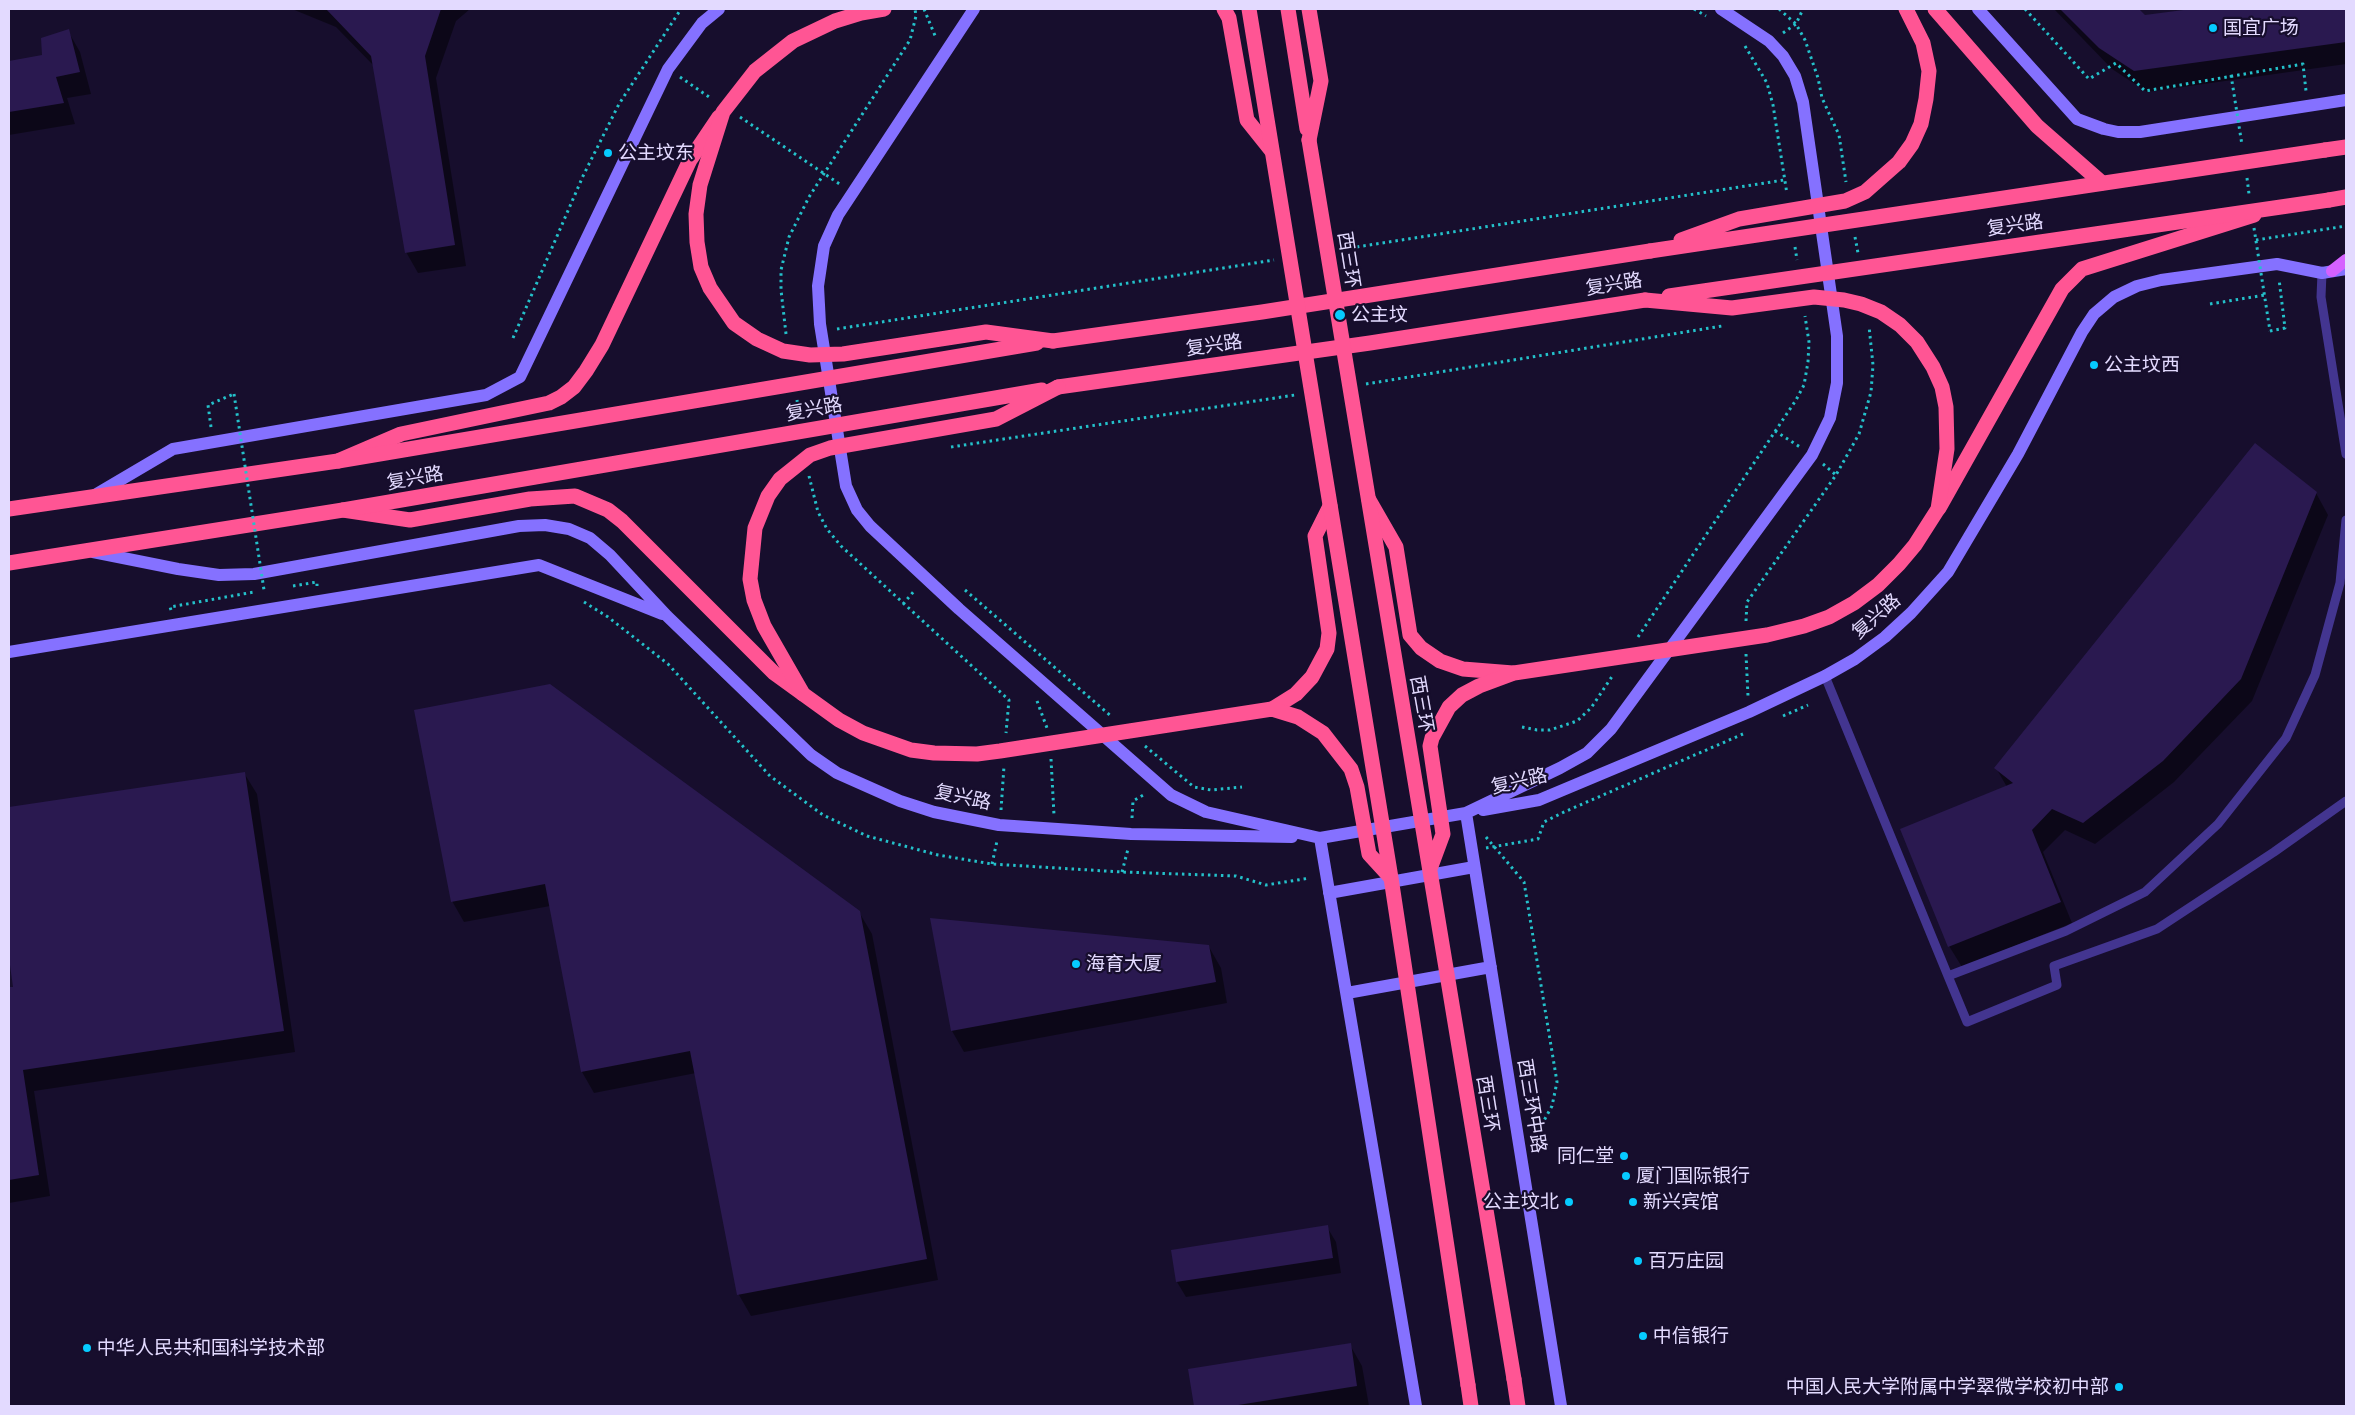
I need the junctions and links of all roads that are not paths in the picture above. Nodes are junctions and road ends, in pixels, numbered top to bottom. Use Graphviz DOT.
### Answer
graph roads {
  1 [pos="719,9"];
  2 [pos="884,9"];
  3 [pos="974,9"];
  4 [pos="1224,9"];
  5 [pos="1249,9"];
  6 [pos="1288,9"];
  7 [pos="1310,9"];
  8 [pos="1721,9"];
  9 [pos="1906,9"];
  10 [pos="1935,9"];
  11 [pos="1978,9"];
  12 [pos="2346,100"];
  13 [pos="724,108"];
  14 [pos="1309,140"];
  15 [pos="2346,147"];
  16 [pos="1271,150"];
  17 [pos="2102,183"];
  18 [pos="2346,197"];
  19 [pos="2280,207"];
  20 [pos="1650,251"];
  21 [pos="2346,260"];
  22 [pos="2346,269"];
  23 [pos="2327,272"];
  24 [pos="1645,300"];
  25 [pos="1053,340"];
  26 [pos="1058,387"];
  27 [pos="2346,454"];
  28 [pos="338,461"];
  29 [pos="1366,494"];
  30 [pos="92,497"];
  31 [pos="1330,506"];
  32 [pos="1938,509"];
  33 [pos="9,510"];
  34 [pos="343,510"];
  35 [pos="2346,520"];
  36 [pos="91,551"];
  37 [pos="9,563"];
  38 [pos="666,616"];
  39 [pos="9,652"];
  40 [pos="1514,673"];
  41 [pos="1825,676"];
  42 [pos="803,694"];
  43 [pos="1272,709"];
  44 [pos="2346,801"];
  45 [pos="1466,813"];
  46 [pos="1320,838"];
  47 [pos="1474,867"];
  48 [pos="1429,870"];
  49 [pos="1391,878"];
  50 [pos="1329,893"];
  51 [pos="1491,967"];
  52 [pos="1948,976"];
  53 [pos="1347,993"];
  54 [pos="1416,1406"];
  55 [pos="1471,1406"];
  56 [pos="1518,1406"];
  57 [pos="1561,1406"];
  1 -- 30 [label="street, 复兴路"];
  2 -- 13 [label="highway, bridge"];
  3 -- 46 [label="street"];
  4 -- 16 [label="highway"];
  5 -- 16 [label="highway, bridge"];
  6 -- 14 [label="highway, 西三环"];
  7 -- 14 [label="highway"];
  8 -- 45 [label="street"];
  9 -- 20 [label="highway, bridge"];
  10 -- 17 [label="highway"];
  11 -- 12 [label="street"];
  13 -- 25 [label="highway, bridge"];
  13 -- 28 [label="highway, bridge"];
  14 -- 29 [label="highway, 西三环, bridge"];
  15 -- 17 [label="highway, 复兴路, bridge"];
  16 -- 31 [label="highway, bridge"];
  17 -- 20 [label="highway, 复兴路, bridge"];
  18 -- 19 [label="highway, 复兴路, bridge"];
  19 -- 24 [label="highway, 复兴路, bridge"];
  19 -- 32 [label="highway, bridge"];
  20 -- 25 [label="highway, 复兴路"];
  21 -- 23 [label="main road"];
  22 -- 23 [label="street, 复兴路"];
  23 -- 27 [label="lane"];
  23 -- 41 [label="street, 复兴路"];
  24 -- 26 [label="highway, 复兴路"];
  24 -- 32 [label="highway, bridge"];
  25 -- 28 [label="highway, 复兴路, bridge"];
  26 -- 34 [label="highway, 复兴路, bridge"];
  26 -- 42 [label="highway, bridge"];
  28 -- 30 [label="highway, 复兴路"];
  29 -- 40 [label="highway, bridge"];
  29 -- 48 [label="highway, 西三环, bridge"];
  30 -- 33 [label="highway, 复兴路"];
  31 -- 43 [label="highway"];
  31 -- 49 [label="highway, bridge"];
  32 -- 40 [label="highway, bridge"];
  34 -- 36 [label="highway, 复兴路"];
  34 -- 42 [label="highway, bridge"];
  35 -- 52 [label="lane"];
  36 -- 37 [label="highway, 复兴路"];
  36 -- 38 [label="street, 复兴路"];
  38 -- 39 [label="street, 复兴路"];
  38 -- 46 [label="street, 复兴路"];
  40 -- 48 [label="highway, bridge"];
  41 -- 45 [label="street, 复兴路"];
  41 -- 52 [label="lane"];
  42 -- 43 [label="highway, bridge"];
  43 -- 49 [label="highway, bridge"];
  44 -- 52 [label="lane"];
  45 -- 46 [label="street, 复兴路"];
  45 -- 47 [label="street, 西三环中路"];
  46 -- 50 [label="street"];
  47 -- 50 [label="street"];
  47 -- 51 [label="street, 西三环中路"];
  48 -- 56 [label="highway, 西三环, bridge"];
  49 -- 55 [label="highway, bridge"];
  50 -- 53 [label="street"];
  51 -- 53 [label="street"];
  51 -- 57 [label="street, 西三环中路"];
  53 -- 54 [label="street"];
}
